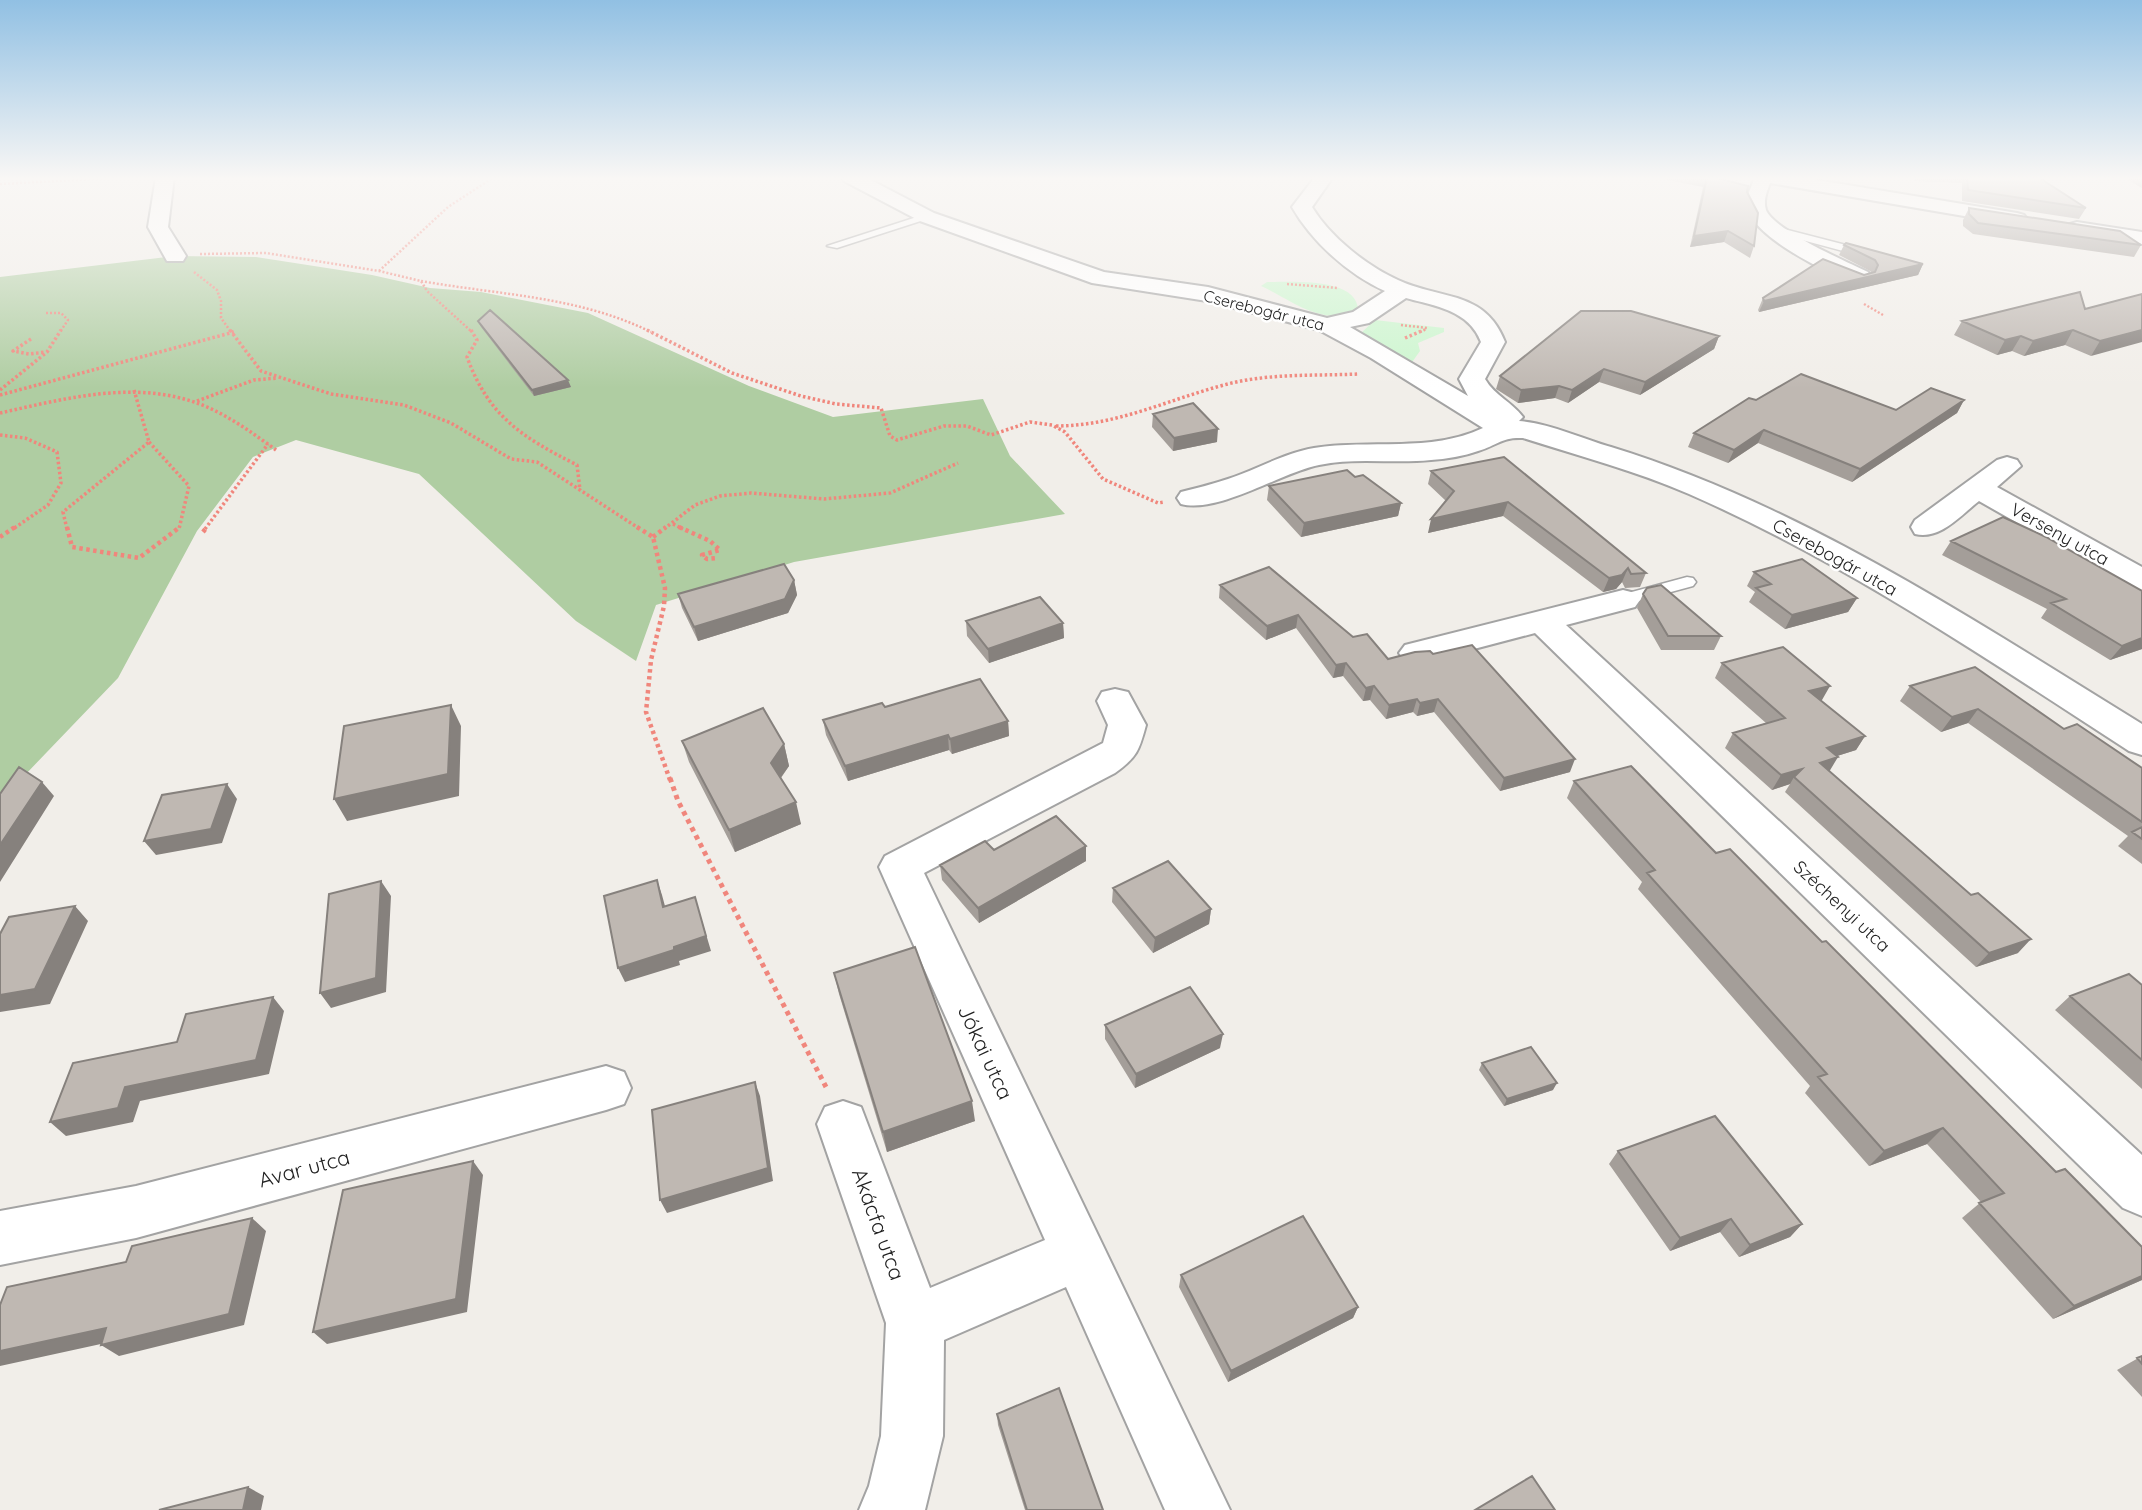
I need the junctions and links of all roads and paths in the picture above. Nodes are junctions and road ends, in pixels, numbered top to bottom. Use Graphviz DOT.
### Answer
graph roads {
  1 [pos="170,247"];
  2 [pos="404,247"];
  3 [pos="1013,247"];
  4 [pos="1338,247"];
  5 [pos="1800,247"];
  6 [pos="1844,247"];
  7 [pos="175,256"];
  8 [pos="1881,257"];
  9 [pos="379,271"];
  10 [pos="1860,276"];
  11 [pos="421,283"];
  12 [pos="1287,284"];
  13 [pos="1402,290"];
  14 [pos="46,313"];
  15 [pos="1362,318"];
  16 [pos="1327,325"];
  17 [pos="234,332"];
  18 [pos="31,339"];
  19 [pos="47,352"];
  20 [pos="1307,376"];
  21 [pos="280,377"];
  22 [pos="134,390"];
  23 [pos="0,393"];
  24 [pos="196,402"];
  25 [pos="0,413"];
  26 [pos="1054,426"];
  27 [pos="1514,430"];
  28 [pos="0,435"];
  29 [pos="149,442"];
  30 [pos="268,444"];
  31 [pos="276,450"];
  32 [pos="958,463"];
  33 [pos="2007,466"];
  34 [pos="1977,488"];
  35 [pos="580,491"];
  36 [pos="1192,498"];
  37 [pos="673,524"];
  38 [pos="1926,527"];
  39 [pos="203,532"];
  40 [pos="0,537"];
  41 [pos="653,537"];
  42 [pos="718,558"];
  43 [pos="2142,580"];
  44 [pos="1687,582"];
  45 [pos="1623,600"];
  46 [pos="1542,621"];
  47 [pos="1417,653"];
  48 [pos="1115,701"];
  49 [pos="2142,742"];
  50 [pos="606,1088"];
  51 [pos="843,1124"];
  52 [pos="2142,1190"];
  53 [pos="0,1238"];
  54 [pos="1079,1252"];
  55 [pos="915,1323"];
  56 [pos="891,1510"];
  57 [pos="1198,1510"];
  1 -- 7 [label="street"];
  2 -- 9 [label="path"];
  3 -- 16 [label="street, Cserebogár utca"];
  4 -- 13 [label="street"];
  5 -- 10 [label="street"];
  6 -- 8 [label="lane"];
  7 -- 9 [label="path"];
  7 -- 17 [label="path"];
  9 -- 11 [label="path"];
  11 -- 26 [label="path"];
  11 -- 35 [label="path"];
  12 -- 15 [label="path"];
  13 -- 15 [label="street"];
  13 -- 27 [label="street"];
  14 -- 19 [label="path"];
  15 -- 16 [label="street"];
  16 -- 27 [label="street, Cserebogár utca"];
  17 -- 21 [label="path"];
  17 -- 23 [label="path"];
  18 -- 19 [label="path"];
  19 -- 23 [label="path"];
  20 -- 26 [label="path"];
  21 -- 24 [label="path"];
  21 -- 35 [label="path"];
  22 -- 24 [label="path"];
  22 -- 25 [label="path"];
  22 -- 29 [label="path"];
  24 -- 30 [label="path"];
  26 -- 36 [label="path"];
  27 -- 36 [label="street"];
  27 -- 49 [label="street, Cserebogár utca"];
  28 -- 40 [label="path"];
  29 -- 29 [label="path"];
  30 -- 31 [label="path"];
  30 -- 39 [label="path"];
  32 -- 37 [label="path"];
  33 -- 34 [label="street"];
  34 -- 38 [label="street"];
  34 -- 43 [label="street, Verseny utca"];
  35 -- 41 [label="path"];
  37 -- 41 [label="path"];
  37 -- 42 [label="path"];
  41 -- 51 [label="path"];
  44 -- 45 [label="lane"];
  45 -- 46 [label="street"];
  46 -- 47 [label="street"];
  46 -- 52 [label="street, Széchenyi utca"];
  48 -- 54 [label="street, Jókai utca"];
  50 -- 53 [label="street, Avar utca"];
  51 -- 55 [label="street, Akácfa utca"];
  54 -- 55 [label="street"];
  54 -- 57 [label="street, Jókai utca"];
  55 -- 56 [label="street, Akácfa utca"];
}
